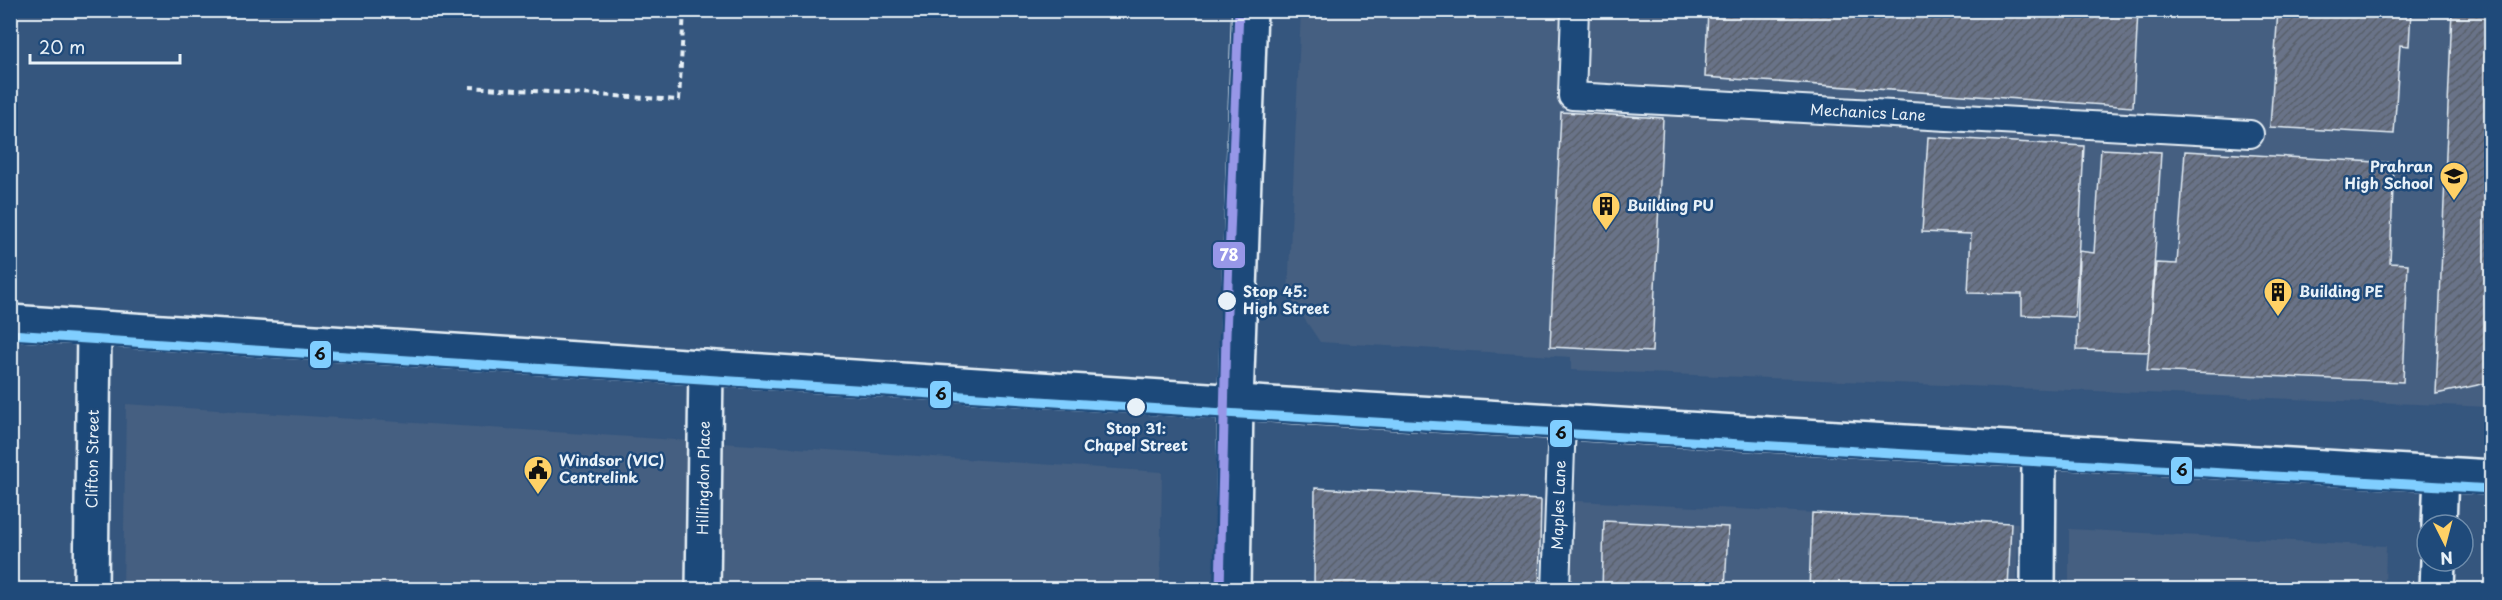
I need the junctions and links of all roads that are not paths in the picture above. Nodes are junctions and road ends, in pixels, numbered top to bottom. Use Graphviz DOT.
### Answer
graph roads {
  1 [pos="1250,10"];
  2 [pos="1575,10"];
  3 [pos="2250,134"];
  4 [pos="10,322"];
  5 [pos="94,328"];
  6 [pos="706,367"];
  7 [pos="1236,402"];
  8 [pos="1562,421"];
  9 [pos="2039,451"];
  10 [pos="2441,474"];
  11 [pos="2492,477"];
  12 [pos="2439,513"];
  13 [pos="2438,573"];
  14 [pos="91,590"];
  15 [pos="703,590"];
  16 [pos="1233,590"];
  17 [pos="1556,590"];
  18 [pos="2038,590"];
  19 [pos="2438,590"];
  1 -- 7 [label="main road"];
  2 -- 3 [label="lane, Mechanics Lane"];
  4 -- 5 [label="main road"];
  5 -- 6 [label="main road"];
  5 -- 14 [label="main road, Clifton Street"];
  6 -- 7 [label="main road"];
  6 -- 15 [label="main road, Hillingdon Place"];
  7 -- 8 [label="main road"];
  7 -- 16 [label="main road"];
  8 -- 9 [label="main road"];
  8 -- 17 [label="lane, Maples Lane"];
  9 -- 10 [label="main road"];
  9 -- 18 [label="main road"];
  10 -- 11 [label="main road"];
  10 -- 12 [label="main road"];
  13 -- 19 [label="main road"];
}
